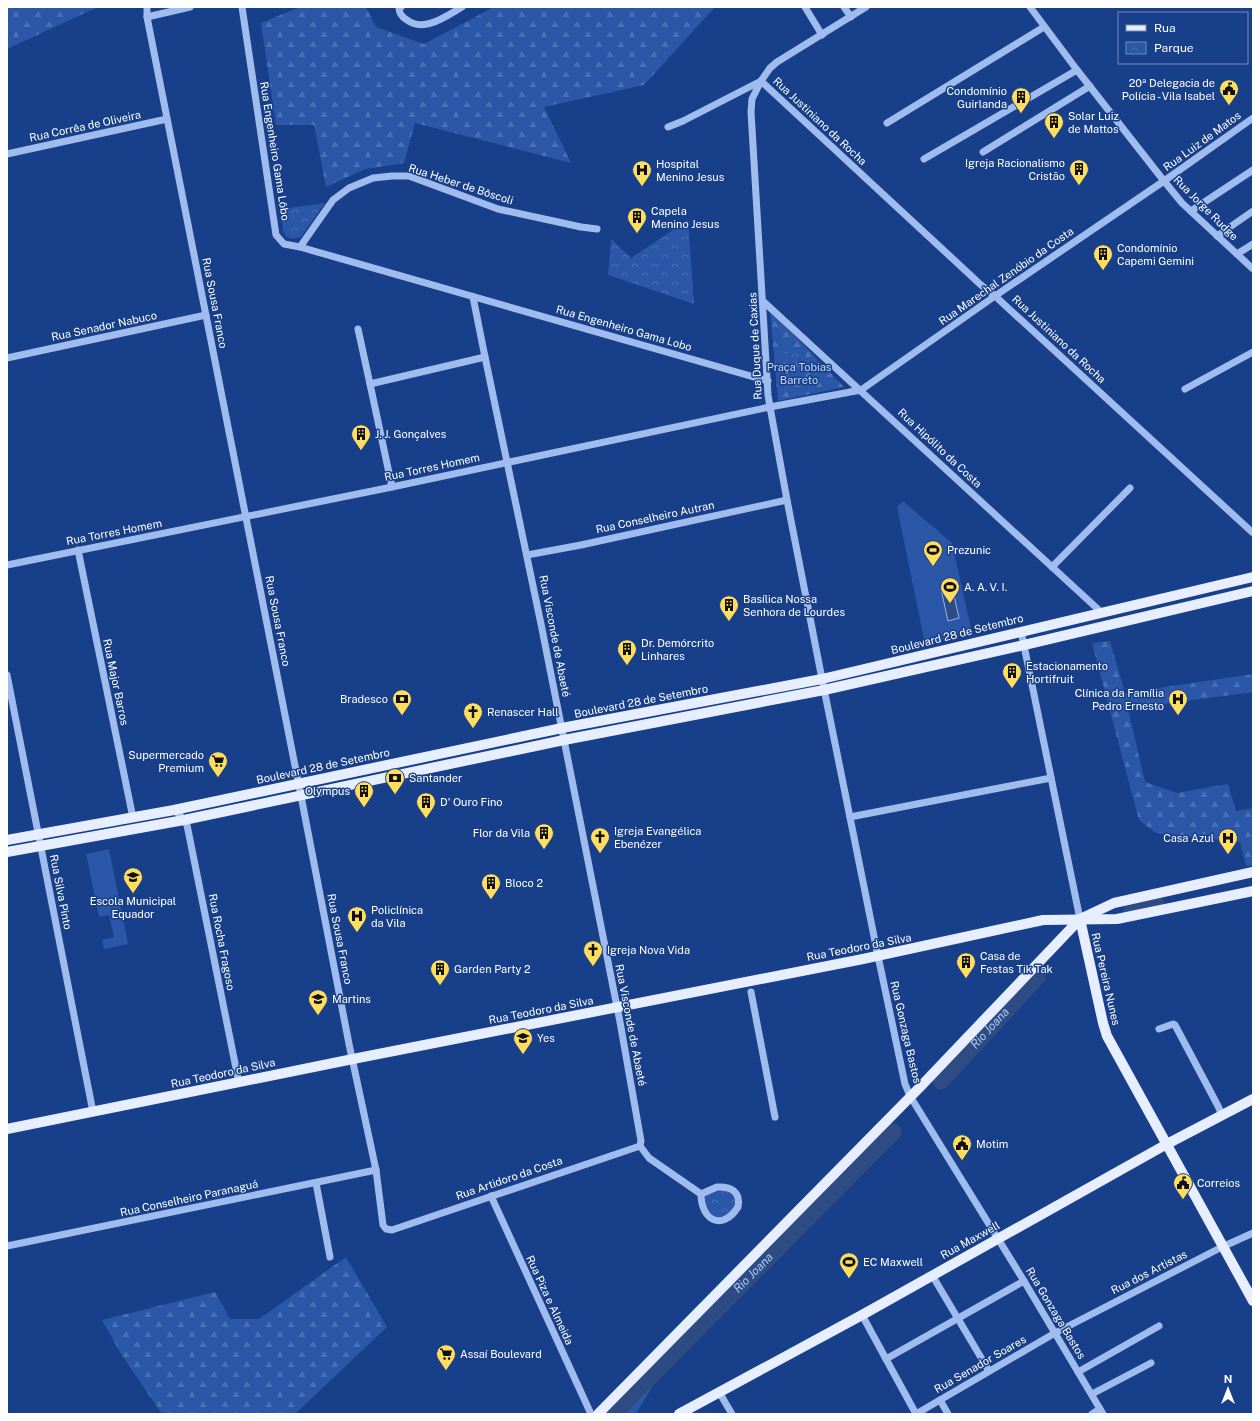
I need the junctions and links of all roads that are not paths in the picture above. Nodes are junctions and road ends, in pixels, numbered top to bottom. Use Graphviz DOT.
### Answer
graph roads {
  1 [pos="147,7"];
  2 [pos="190,7"];
  3 [pos="242,7"];
  4 [pos="401,7"];
  5 [pos="462,7"];
  6 [pos="805,7"];
  7 [pos="844,7"];
  8 [pos="866,7"];
  9 [pos="1030,7"];
  10 [pos="147,17"];
  11 [pos="851,17"];
  12 [pos="1044,27"];
  13 [pos="822,35"];
  14 [pos="1077,70"];
  15 [pos="761,81"];
  16 [pos="1090,86"];
  17 [pos="1253,118"];
  18 [pos="167,119"];
  19 [pos="887,123"];
  20 [pos="668,127"];
  21 [pos="983,152"];
  22 [pos="7,154"];
  23 [pos="924,159"];
  24 [pos="1253,170"];
  25 [pos="1164,182"];
  26 [pos="1191,211"];
  27 [pos="1253,211"];
  28 [pos="597,229"];
  29 [pos="1217,236"];
  30 [pos="1253,244"];
  31 [pos="300,247"];
  32 [pos="1237,254"];
  33 [pos="1253,270"];
  34 [pos="995,296"];
  35 [pos="473,297"];
  36 [pos="764,302"];
  37 [pos="206,316"];
  38 [pos="358,329"];
  39 [pos="1253,352"];
  40 [pos="485,357"];
  41 [pos="7,358"];
  42 [pos="768,381"];
  43 [pos="370,384"];
  44 [pos="1186,389"];
  45 [pos="861,390"];
  46 [pos="770,407"];
  47 [pos="508,462"];
  48 [pos="392,487"];
  49 [pos="1130,488"];
  50 [pos="787,500"];
  51 [pos="246,516"];
  52 [pos="1253,533"];
  53 [pos="78,550"];
  54 [pos="527,555"];
  55 [pos="7,565"];
  56 [pos="1052,567"];
  57 [pos="1253,577"];
  58 [pos="1253,591"];
  59 [pos="1101,612"];
  60 [pos="1021,631"];
  61 [pos="1024,645"];
  62 [pos="7,675"];
  63 [pos="822,679"];
  64 [pos="824,690"];
  65 [pos="562,728"];
  66 [pos="564,740"];
  67 [pos="1051,778"];
  68 [pos="299,784"];
  69 [pos="302,796"];
  70 [pos="174,810"];
  71 [pos="133,818"];
  72 [pos="850,818"];
  73 [pos="184,820"];
  74 [pos="39,834"];
  75 [pos="7,840"];
  76 [pos="41,845"];
  77 [pos="7,852"];
  78 [pos="1253,872"];
  79 [pos="1253,891"];
  80 [pos="1080,919"];
  81 [pos="878,956"];
  82 [pos="751,992"];
  83 [pos="616,1007"];
  84 [pos="1159,1029"];
  85 [pos="352,1059"];
  86 [pos="239,1083"];
  87 [pos="910,1096"];
  88 [pos="1253,1099"];
  89 [pos="93,1112"];
  90 [pos="1222,1115"];
  91 [pos="775,1117"];
  92 [pos="7,1129"];
  93 [pos="1167,1144"];
  94 [pos="640,1146"];
  95 [pos="376,1170"];
  96 [pos="316,1183"];
  97 [pos="702,1194"];
  98 [pos="491,1196"];
  99 [pos="386,1229"];
  100 [pos="1253,1233"];
  101 [pos="997,1238"];
  102 [pos="7,1246"];
  103 [pos="1222,1247"];
  104 [pos="330,1257"];
  105 [pos="932,1275"];
  106 [pos="1024,1281"];
  107 [pos="1253,1301"];
  108 [pos="862,1315"];
  109 [pos="958,1318"];
  110 [pos="1159,1326"];
  111 [pos="1055,1333"];
  112 [pos="886,1359"];
  113 [pos="1151,1363"];
  114 [pos="989,1371"];
  115 [pos="1078,1372"];
  116 [pos="719,1392"];
  117 [pos="1092,1394"];
  118 [pos="940,1400"];
  119 [pos="1102,1411"];
  120 [pos="591,1414"];
  121 [pos="598,1414"];
  122 [pos="679,1414"];
  123 [pos="732,1414"];
  124 [pos="916,1414"];
  125 [pos="948,1414"];
  126 [pos="1092,1414"];
  1 -- 10 [label="street, Rua Sousa Franco"];
  2 -- 10 [label="street"];
  3 -- 31 [label="street, Rua Engenheiro Gama Lôbo"];
  4 -- 5 [label="street"];
  6 -- 13 [label="street"];
  7 -- 11 [label="street"];
  8 -- 11 [label="street"];
  9 -- 12 [label="street, Rua Jorge Rudge"];
  10 -- 18 [label="street, Rua Sousa Franco"];
  11 -- 13 [label="street"];
  12 -- 14 [label="street, Rua Jorge Rudge"];
  12 -- 19 [label="street"];
  13 -- 15 [label="street"];
  14 -- 16 [label="street, Rua Jorge Rudge"];
  14 -- 23 [label="street"];
  15 -- 20 [label="street"];
  15 -- 34 [label="street, Rua Justiniano da Rocha"];
  15 -- 36 [label="street, Rua Duque de Caxias"];
  16 -- 21 [label="street"];
  16 -- 25 [label="street, Rua Jorge Rudge"];
  17 -- 25 [label="street, Rua Luiz de Matos"];
  18 -- 22 [label="street, Rua Corrêa de Oliveira"];
  18 -- 37 [label="street, Rua Sousa Franco"];
  24 -- 26 [label="street"];
  25 -- 26 [label="street, Rua Jorge Rudge"];
  25 -- 34 [label="street, Rua Marechal Zenóbio da Costa"];
  26 -- 29 [label="street, Rua Jorge Rudge"];
  27 -- 29 [label="street"];
  28 -- 31 [label="street, Rua Heber de Bôscoli"];
  29 -- 32 [label="street, Rua Jorge Rudge"];
  30 -- 32 [label="street"];
  31 -- 35 [label="street, Rua Engenheiro Gama Lôbo"];
  32 -- 33 [label="street, Rua Jorge Rudge"];
  34 -- 45 [label="street, Rua Marechal Zenóbio da Costa"];
  34 -- 52 [label="street, Rua Justiniano da Rocha"];
  35 -- 40 [label="street, Rua Visconde de Abaeté"];
  35 -- 42 [label="street, Rua Engenheiro Gama Lobo"];
  36 -- 42 [label="street, Rua Duque de Caxias"];
  36 -- 45 [label="street, Rua Hipólito da Costa"];
  37 -- 41 [label="street, Rua Senador Nabuco"];
  37 -- 51 [label="street, Rua Sousa Franco"];
  38 -- 43 [label="street"];
  39 -- 44 [label="street"];
  40 -- 43 [label="street"];
  40 -- 47 [label="street, Rua Visconde de Abaeté"];
  42 -- 46 [label="street, Rua Duque de Caxias"];
  43 -- 48 [label="street"];
  45 -- 46 [label="street, Rua Torres Homem"];
  45 -- 56 [label="street, Rua Hipólito da Costa"];
  46 -- 47 [label="street, Rua Torres Homem"];
  46 -- 50 [label="street, Rua Duque de Caxias"];
  47 -- 48 [label="street, Rua Torres Homem"];
  47 -- 54 [label="street, Rua Visconde de Abaeté"];
  48 -- 51 [label="street, Rua Torres Homem"];
  49 -- 56 [label="street"];
  50 -- 54 [label="street, Rua Conselheiro Autran"];
  50 -- 63 [label="street, Rua Duque de Caxias"];
  51 -- 53 [label="street, Rua Torres Homem"];
  51 -- 68 [label="street, Rua Sousa Franco"];
  53 -- 55 [label="street, Rua Torres Homem"];
  53 -- 71 [label="street, Rua Major Barros"];
  54 -- 65 [label="street, Rua Visconde de Abaeté"];
  56 -- 59 [label="street, Rua Hipólito da Costa"];
  57 -- 59 [label="main road, Boulevard 28 de Setembro"];
  58 -- 61 [label="main road"];
  59 -- 60 [label="main road, Boulevard 28 de Setembro"];
  60 -- 61 [label="street, Rua Pereira Nunes"];
  60 -- 63 [label="main road, Boulevard 28 de Setembro"];
  61 -- 64 [label="main road"];
  61 -- 67 [label="street, Rua Pereira Nunes"];
  62 -- 74 [label="street, Rua Silva Pinto"];
  63 -- 64 [label="street, Rua Gonzaga Bastos"];
  63 -- 65 [label="main road, Boulevard 28 de Setembro"];
  64 -- 66 [label="main road"];
  64 -- 72 [label="street, Rua Gonzaga Bastos"];
  65 -- 66 [label="street, Rua Visconde de Abaeté"];
  65 -- 68 [label="main road, Boulevard 28 de Setembro"];
  66 -- 69 [label="main road"];
  66 -- 83 [label="street, Rua Visconde de Abaeté"];
  67 -- 72 [label="street"];
  67 -- 80 [label="street, Rua Pereira Nunes"];
  68 -- 69 [label="street, Rua Sousa Franco"];
  68 -- 70 [label="main road, Boulevard 28 de Setembro"];
  69 -- 73 [label="main road"];
  69 -- 85 [label="street, Rua Sousa Franco"];
  70 -- 71 [label="main road, Boulevard 28 de Setembro"];
  70 -- 73 [label="street, Rua Rocha Fragoso"];
  71 -- 74 [label="main road, Boulevard 28 de Setembro"];
  72 -- 81 [label="street, Rua Gonzaga Bastos"];
  73 -- 76 [label="main road"];
  73 -- 86 [label="street, Rua Rocha Fragoso"];
  74 -- 75 [label="main road, Boulevard 28 de Setembro"];
  74 -- 76 [label="street, Rua Silva Pinto"];
  76 -- 77 [label="main road"];
  76 -- 89 [label="street, Rua Silva Pinto"];
  78 -- 80 [label="main road"];
  79 -- 80 [label="main road, Rua Teodoro da Silva"];
  80 -- 81 [label="main road, Rua Teodoro da Silva"];
  80 -- 87 [label="main road"];
  80 -- 93 [label="main road, Rua Pereira Nunes"];
  81 -- 83 [label="main road, Rua Teodoro da Silva"];
  81 -- 87 [label="street, Rua Gonzaga Bastos"];
  82 -- 91 [label="street"];
  83 -- 85 [label="main road, Rua Teodoro da Silva"];
  83 -- 94 [label="street, Rua Visconde de Abaeté"];
  84 -- 90 [label="street"];
  85 -- 86 [label="main road, Rua Teodoro da Silva"];
  85 -- 95 [label="street, Rua Sousa Franco"];
  86 -- 89 [label="main road, Rua Teodoro da Silva"];
  87 -- 101 [label="street, Rua Gonzaga Bastos"];
  87 -- 121 [label="main road"];
  88 -- 90 [label="main road, Rua Maxwell"];
  89 -- 92 [label="main road, Rua Teodoro da Silva"];
  90 -- 93 [label="main road, Rua Maxwell"];
  93 -- 101 [label="main road, Rua Maxwell"];
  93 -- 103 [label="main road, Rua Pereira Nunes"];
  94 -- 97 [label="street"];
  94 -- 98 [label="street, Rua Artidoro da Costa"];
  95 -- 96 [label="street, Rua Conselheiro Paranaguá"];
  95 -- 99 [label="street, Rua Sousa Franco"];
  96 -- 102 [label="street, Rua Conselheiro Paranaguá"];
  96 -- 104 [label="street"];
  97 -- 97 [label="street"];
  98 -- 99 [label="street, Rua Artidoro da Costa"];
  98 -- 120 [label="street, Rua Piza e Almeida"];
  100 -- 103 [label="street, Rua dos Artistas"];
  101 -- 105 [label="main road, Rua Maxwell"];
  101 -- 106 [label="street, Rua Gonzaga Bastos"];
  103 -- 107 [label="main road, Rua Pereira Nunes"];
  103 -- 111 [label="street, Rua dos Artistas"];
  105 -- 108 [label="main road, Rua Maxwell"];
  105 -- 109 [label="street"];
  106 -- 109 [label="street"];
  106 -- 111 [label="street, Rua Gonzaga Bastos"];
  108 -- 112 [label="street"];
  108 -- 116 [label="main road, Rua Maxwell"];
  109 -- 112 [label="street"];
  109 -- 114 [label="street"];
  110 -- 115 [label="street"];
  111 -- 114 [label="street, Rua Senador Soares"];
  111 -- 115 [label="street, Rua Gonzaga Bastos"];
  112 -- 124 [label="street"];
  113 -- 117 [label="street"];
  114 -- 118 [label="street, Rua Senador Soares"];
  115 -- 117 [label="street, Rua Gonzaga Bastos"];
  116 -- 122 [label="main road, Rua Maxwell"];
  116 -- 123 [label="street"];
  117 -- 119 [label="street, Rua Gonzaga Bastos"];
  118 -- 124 [label="street, Rua Senador Soares"];
  118 -- 125 [label="street"];
  119 -- 126 [label="street"];
}
